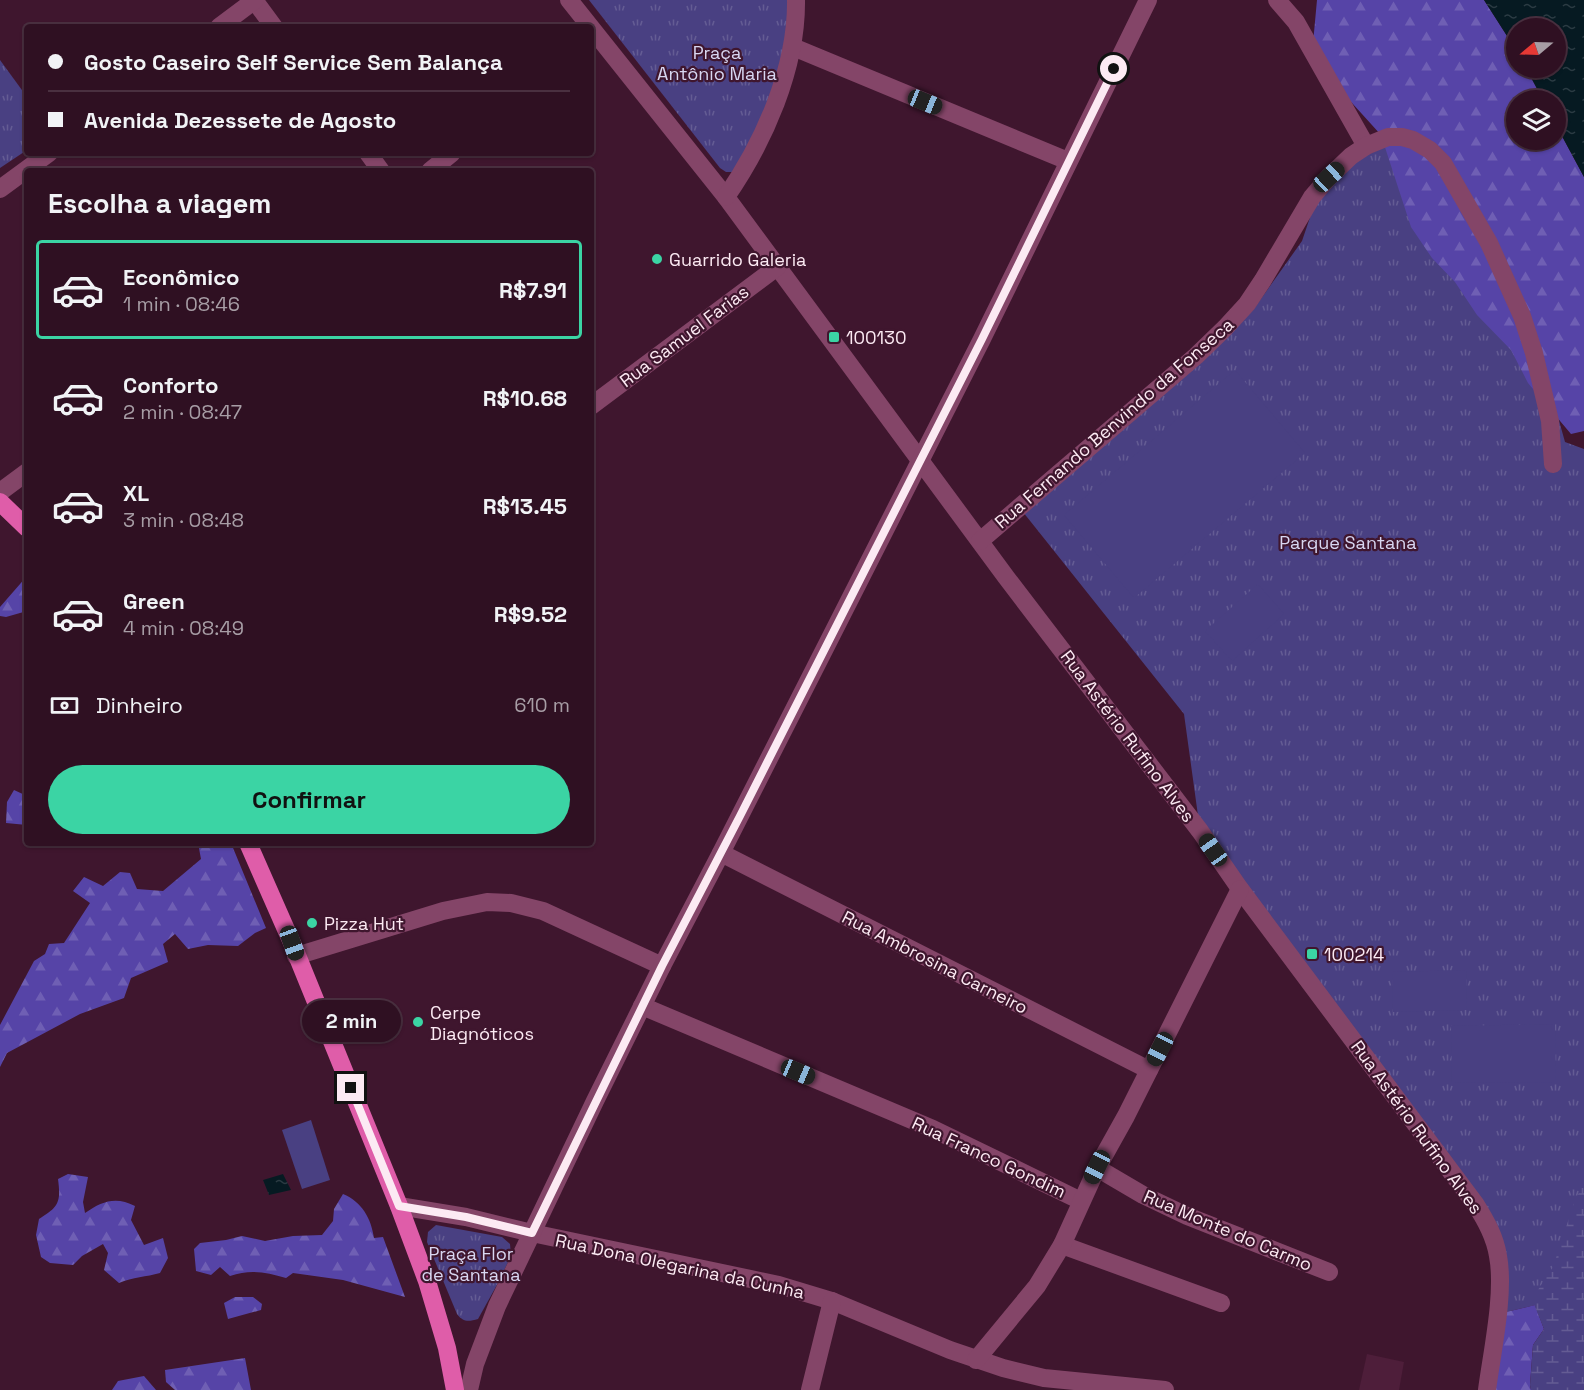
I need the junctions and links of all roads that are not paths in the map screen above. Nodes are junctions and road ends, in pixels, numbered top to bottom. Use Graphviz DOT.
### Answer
graph roads {
  1 [pos="254,0"];
  2 [pos="569,0"];
  3 [pos="796,0"];
  4 [pos="1148,0"];
  5 [pos="1277,0"];
  6 [pos="223,24"];
  7 [pos="272,24"];
  8 [pos="584,24"];
  9 [pos="596,44"];
  10 [pos="793,47"];
  11 [pos="1366,146"];
  12 [pos="45,156"];
  13 [pos="448,156"];
  14 [pos="1068,161"];
  15 [pos="29,168"];
  16 [pos="434,168"];
  17 [pos="24,171"];
  18 [pos="0,189"];
  19 [pos="726,197"];
  20 [pos="777,267"];
  21 [pos="594,404"];
  22 [pos="920,460"];
  23 [pos="1553,464"];
  24 [pos="24,474"];
  25 [pos="0,492"];
  26 [pos="0,502"];
  27 [pos="24,525"];
  28 [pos="980,541"];
  29 [pos="249,846"];
  30 [pos="721,853"];
  31 [pos="1240,889"];
  32 [pos="296,956"];
  33 [pos="662,966"];
  34 [pos="642,1006"];
  35 [pos="1149,1070"];
  36 [pos="1097,1167"];
  37 [pos="1081,1201"];
  38 [pos="399,1206"];
  39 [pos="532,1233"];
  40 [pos="1062,1245"];
  41 [pos="1329,1272"];
  42 [pos="832,1301"];
  43 [pos="1221,1303"];
  44 [pos="975,1359"];
  45 [pos="455,1390"];
  46 [pos="469,1390"];
  47 [pos="810,1390"];
  48 [pos="1165,1390"];
  49 [pos="1487,1390"];
  1 -- 6 [label="street"];
  1 -- 7 [label="street"];
  2 -- 8 [label="street, Rua Astério Rufino Alves"];
  3 -- 10 [label="street"];
  4 -- 14 [label="street"];
  5 -- 11 [label="street"];
  9 -- 19 [label="street, Rua Astério Rufino Alves"];
  10 -- 14 [label="street"];
  10 -- 19 [label="street"];
  11 -- 23 [label="street, Rua Fernando Benvindo da Fonseca"];
  11 -- 28 [label="street, Rua Fernando Benvindo da Fonseca"];
  12 -- 15 [label="street"];
  13 -- 16 [label="street"];
  14 -- 22 [label="street"];
  17 -- 18 [label="street"];
  19 -- 20 [label="street, Rua Astério Rufino Alves"];
  20 -- 21 [label="street, Rua Samuel Farias"];
  20 -- 22 [label="street, Rua Astério Rufino Alves"];
  22 -- 28 [label="street, Rua Astério Rufino Alves"];
  22 -- 30 [label="street"];
  24 -- 25 [label="street"];
  26 -- 27 [label="main road"];
  28 -- 31 [label="street, Rua Astério Rufino Alves"];
  29 -- 32 [label="main road"];
  30 -- 33 [label="street"];
  30 -- 35 [label="street, Rua Ambrosina Carneiro"];
  31 -- 35 [label="street"];
  31 -- 49 [label="street, Rua Astério Rufino Alves"];
  32 -- 33 [label="street"];
  32 -- 38 [label="main road"];
  33 -- 34 [label="street"];
  34 -- 37 [label="street, Rua Franco Gondim"];
  34 -- 39 [label="street"];
  35 -- 36 [label="street"];
  36 -- 37 [label="street"];
  36 -- 41 [label="street, Rua Monte do Carmo"];
  37 -- 40 [label="street"];
  38 -- 39 [label="street, Rua Dona Olegarina da Cunha"];
  38 -- 45 [label="main road"];
  39 -- 42 [label="street, Rua Dona Olegarina da Cunha"];
  39 -- 46 [label="street"];
  40 -- 43 [label="street"];
  40 -- 44 [label="street"];
  42 -- 44 [label="street, Rua Dona Olegarina da Cunha"];
  42 -- 47 [label="street"];
  44 -- 48 [label="street, Rua Dona Olegarina da Cunha"];
}
